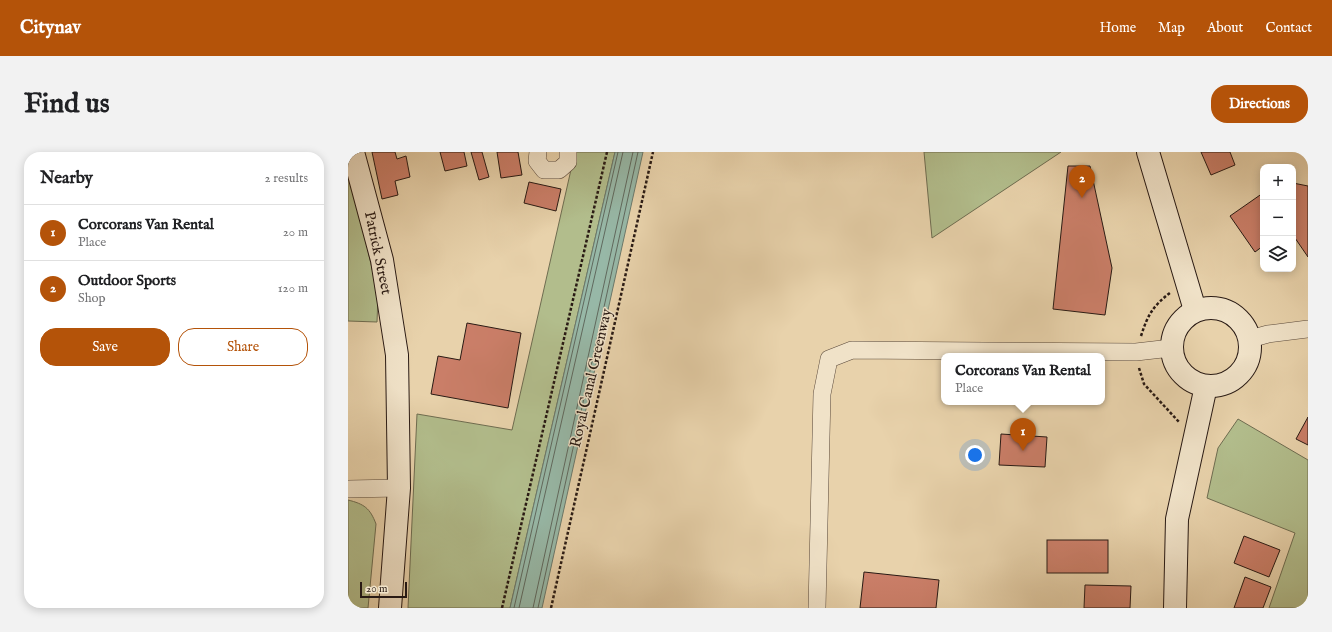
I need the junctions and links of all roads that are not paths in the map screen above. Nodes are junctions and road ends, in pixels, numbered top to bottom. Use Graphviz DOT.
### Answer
graph roads {
  1 [pos="353,152"];
  2 [pos="538,152"];
  3 [pos="568,152"];
  4 [pos="1148,152"];
  5 [pos="1195,310"];
  6 [pos="1308,329"];
  7 [pos="1250,338"];
  8 [pos="1171,348"];
  9 [pos="1206,386"];
  10 [pos="399,488"];
  11 [pos="348,489"];
  12 [pos="390,608"];
  13 [pos="817,608"];
  14 [pos="1175,608"];
  1 -- 10 [label="street, Patrick Street"];
  2 -- 3 [label="street"];
  4 -- 5 [label="street"];
  5 -- 7 [label="street"];
  5 -- 8 [label="street"];
  6 -- 7 [label="street"];
  7 -- 9 [label="street"];
  8 -- 9 [label="street"];
  8 -- 13 [label="street"];
  9 -- 14 [label="street"];
  10 -- 11 [label="street"];
  10 -- 12 [label="street, Patrick Street"];
}
